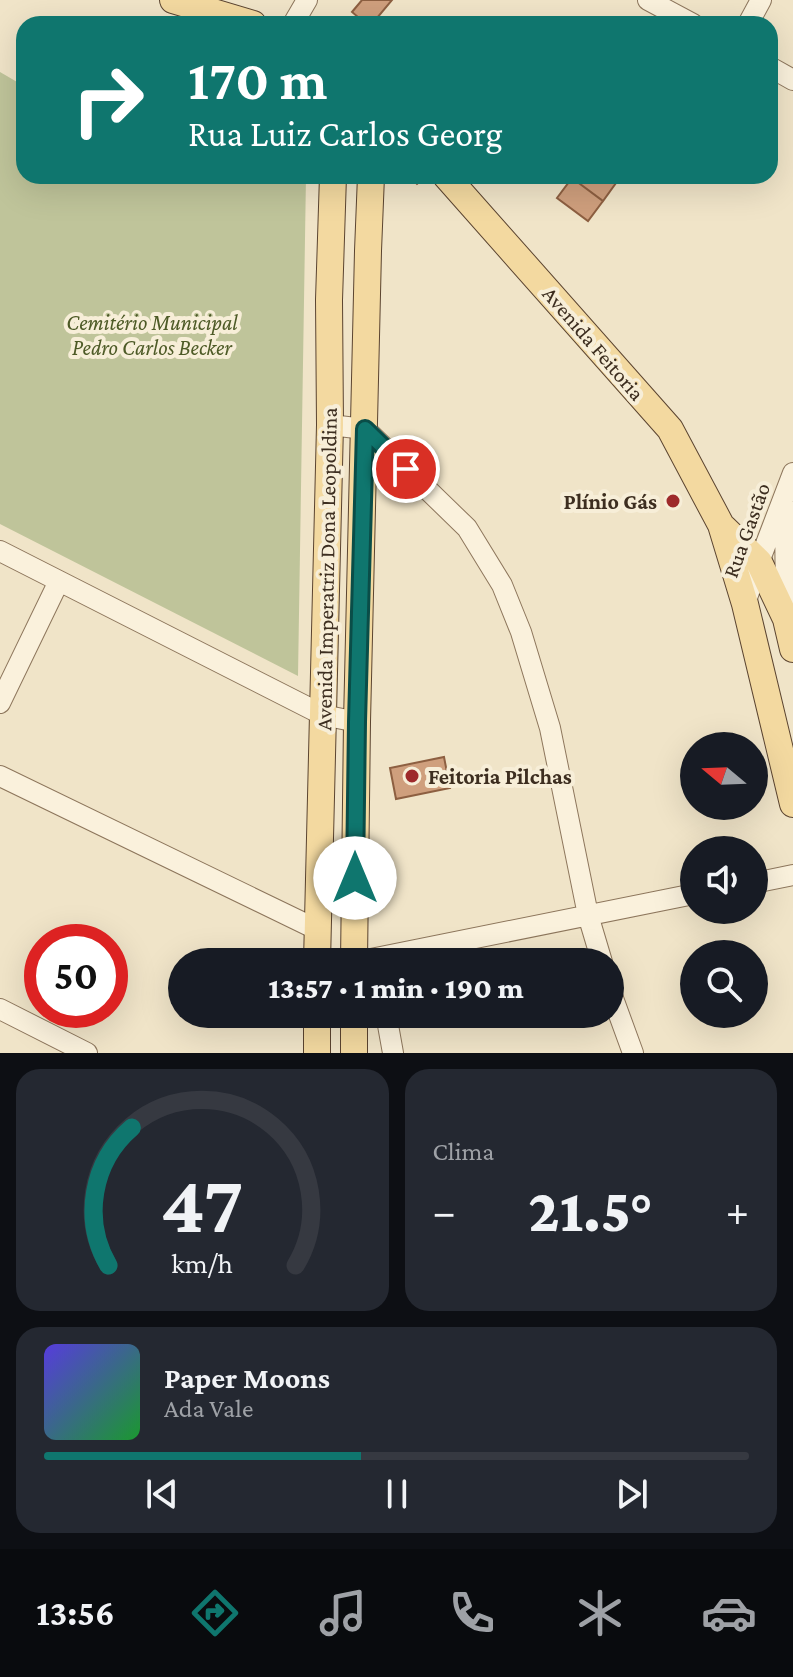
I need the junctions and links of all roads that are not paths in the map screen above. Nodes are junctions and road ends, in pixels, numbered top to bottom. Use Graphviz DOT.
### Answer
graph roads {
  1 [pos="173,0"];
  2 [pos="648,0"];
  3 [pos="226,16"];
  4 [pos="678,16"];
  5 [pos="333,184"];
  6 [pos="371,184"];
  7 [pos="453,184"];
  8 [pos="330,250"];
  9 [pos="368,251"];
  10 [pos="330,425"];
  11 [pos="365,429"];
  12 [pos="793,473"];
  13 [pos="785,496"];
  14 [pos="721,525"];
  15 [pos="0,551"];
  16 [pos="759,562"];
  17 [pos="59,581"];
  18 [pos="745,604"];
  19 [pos="786,619"];
  20 [pos="793,649"];
  21 [pos="0,703"];
  22 [pos="323,715"];
  23 [pos="357,722"];
  24 [pos="0,776"];
  25 [pos="793,804"];
  26 [pos="793,875"];
  27 [pos="768,880"];
  28 [pos="680,897"];
  29 [pos="588,915"];
  30 [pos="318,930"];
  31 [pos="317,948"];
  32 [pos="366,948"];
  33 [pos="429,948"];
  34 [pos="598,948"];
  35 [pos="0,1009"];
  36 [pos="317,1028"];
  37 [pos="354,1028"];
  38 [pos="389,1028"];
  39 [pos="624,1028"];
  40 [pos="87,1053"];
  41 [pos="317,1053"];
  42 [pos="354,1053"];
  43 [pos="393,1053"];
  44 [pos="633,1053"];
  1 -- 3 [label="main road"];
  2 -- 4 [label="street"];
  5 -- 8 [label="main road, Avenida Imperatriz Dona Leopoldina"];
  6 -- 9 [label="main road, Avenida Imperatriz Dona Leopoldina"];
  7 -- 14 [label="main road, Avenida Feitoria"];
  8 -- 9 [label="main road"];
  8 -- 10 [label="main road, Avenida Imperatriz Dona Leopoldina"];
  9 -- 11 [label="main road, Avenida Imperatriz Dona Leopoldina"];
  10 -- 11 [label="street"];
  10 -- 22 [label="main road, Avenida Imperatriz Dona Leopoldina"];
  11 -- 23 [label="main road, Avenida Imperatriz Dona Leopoldina"];
  11 -- 29 [label="street"];
  12 -- 13 [label="street, Rua Gastão"];
  13 -- 16 [label="street, Rua Gastão"];
  13 -- 19 [label="street, Avenida Feitoria"];
  14 -- 16 [label="main road, Avenida Feitoria"];
  14 -- 18 [label="main road, Avenida Feitoria"];
  15 -- 17 [label="street"];
  16 -- 18 [label="street, Rua Gastão"];
  16 -- 19 [label="main road, Avenida Feitoria"];
  17 -- 21 [label="street"];
  17 -- 22 [label="street"];
  18 -- 25 [label="main road, Avenida Feitoria"];
  19 -- 20 [label="main road, Avenida Feitoria"];
  22 -- 23 [label="street"];
  22 -- 30 [label="main road, Avenida Imperatriz Dona Leopoldina"];
  23 -- 32 [label="main road, Avenida Imperatriz Dona Leopoldina"];
  24 -- 30 [label="street"];
  26 -- 27 [label="street"];
  28 -- 29 [label="street"];
  29 -- 33 [label="street"];
  29 -- 34 [label="street"];
  30 -- 31 [label="main road, Avenida Imperatriz Dona Leopoldina"];
  35 -- 40 [label="street"];
  36 -- 41 [label="main road"];
  37 -- 42 [label="main road"];
  38 -- 43 [label="street"];
  39 -- 44 [label="street"];
}
